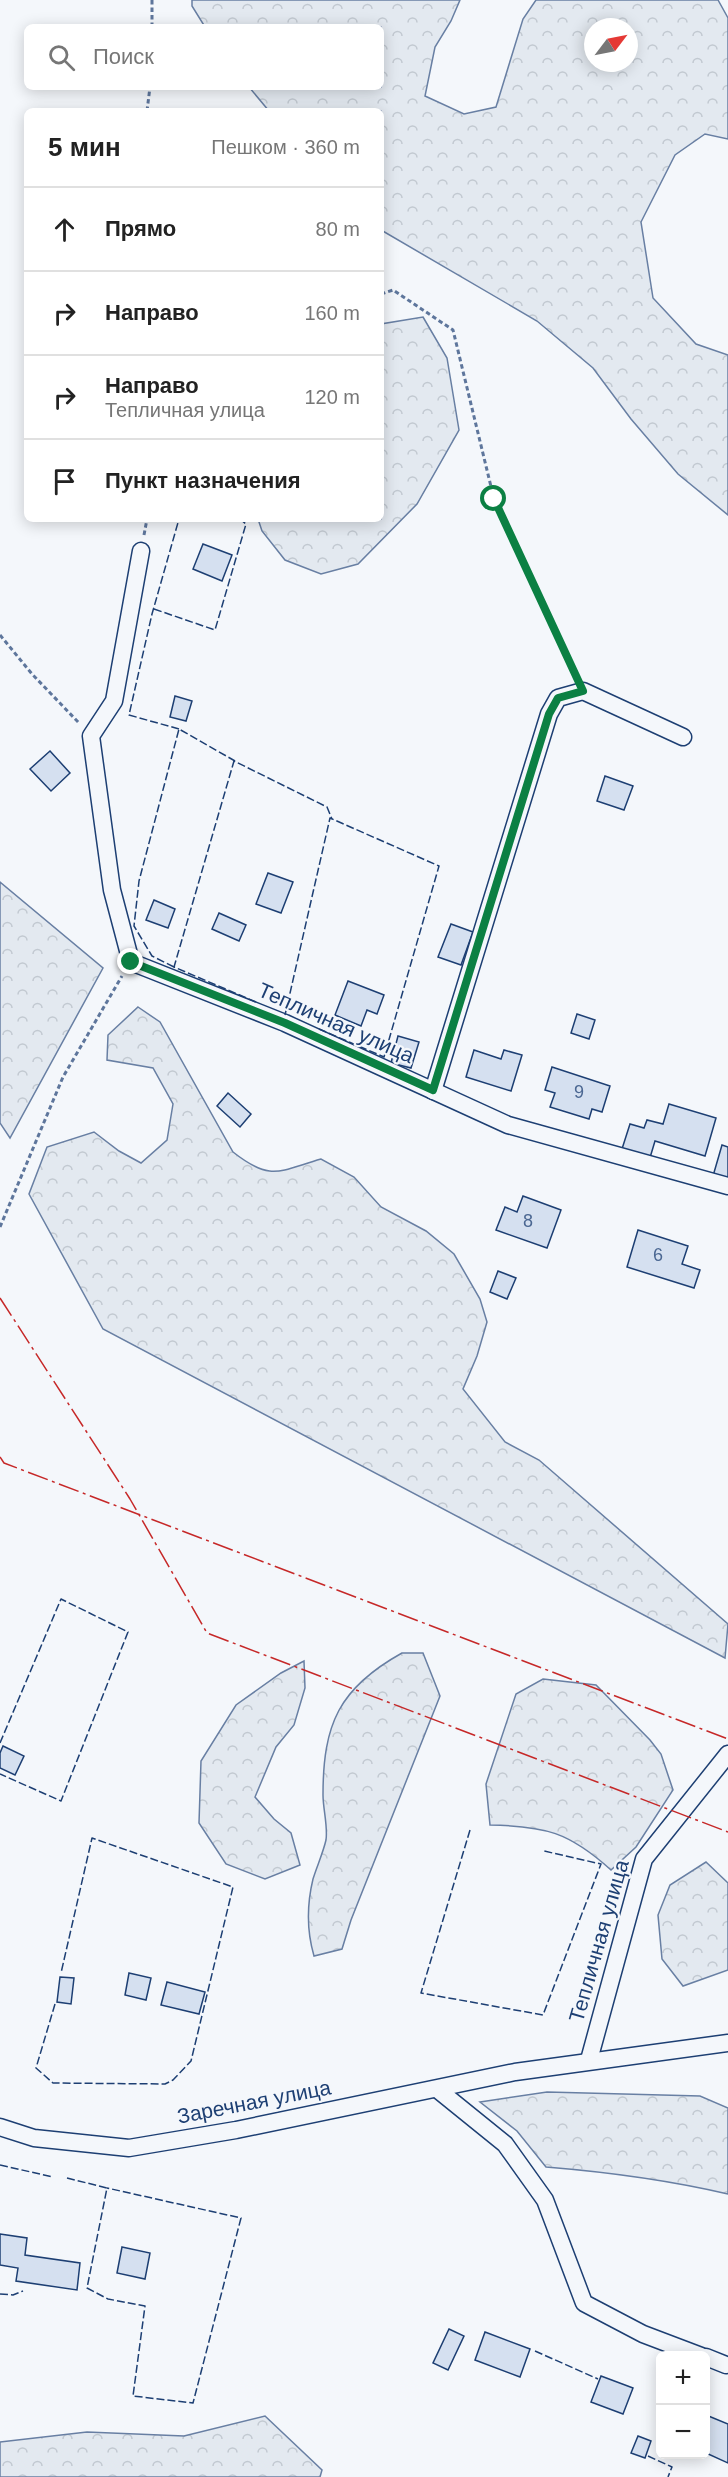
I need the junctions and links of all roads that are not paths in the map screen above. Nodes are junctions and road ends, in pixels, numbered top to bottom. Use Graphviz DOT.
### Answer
graph roads {
  1 [pos="141,551"];
  2 [pos="683,737"];
  3 [pos="433,1090"];
  4 [pos="728,1186"];
  5 [pos="728,1754"];
  6 [pos="728,2043"];
  7 [pos="589,2060"];
  8 [pos="437,2089"];
  9 [pos="0,2127"];
  10 [pos="690,2351"];
  11 [pos="710,2359"];
  12 [pos="726,2365"];
  1 -- 3 [label="street, Тепличная улица"];
  2 -- 3 [label="street"];
  3 -- 4 [label="street, Тепличная улица"];
  5 -- 7 [label="street, Тепличная улица"];
  6 -- 7 [label="street, Заречная улица"];
  7 -- 8 [label="street, Заречная улица"];
  8 -- 9 [label="street, Заречная улица"];
  8 -- 10 [label="street"];
  11 -- 12 [label="street"];
}
